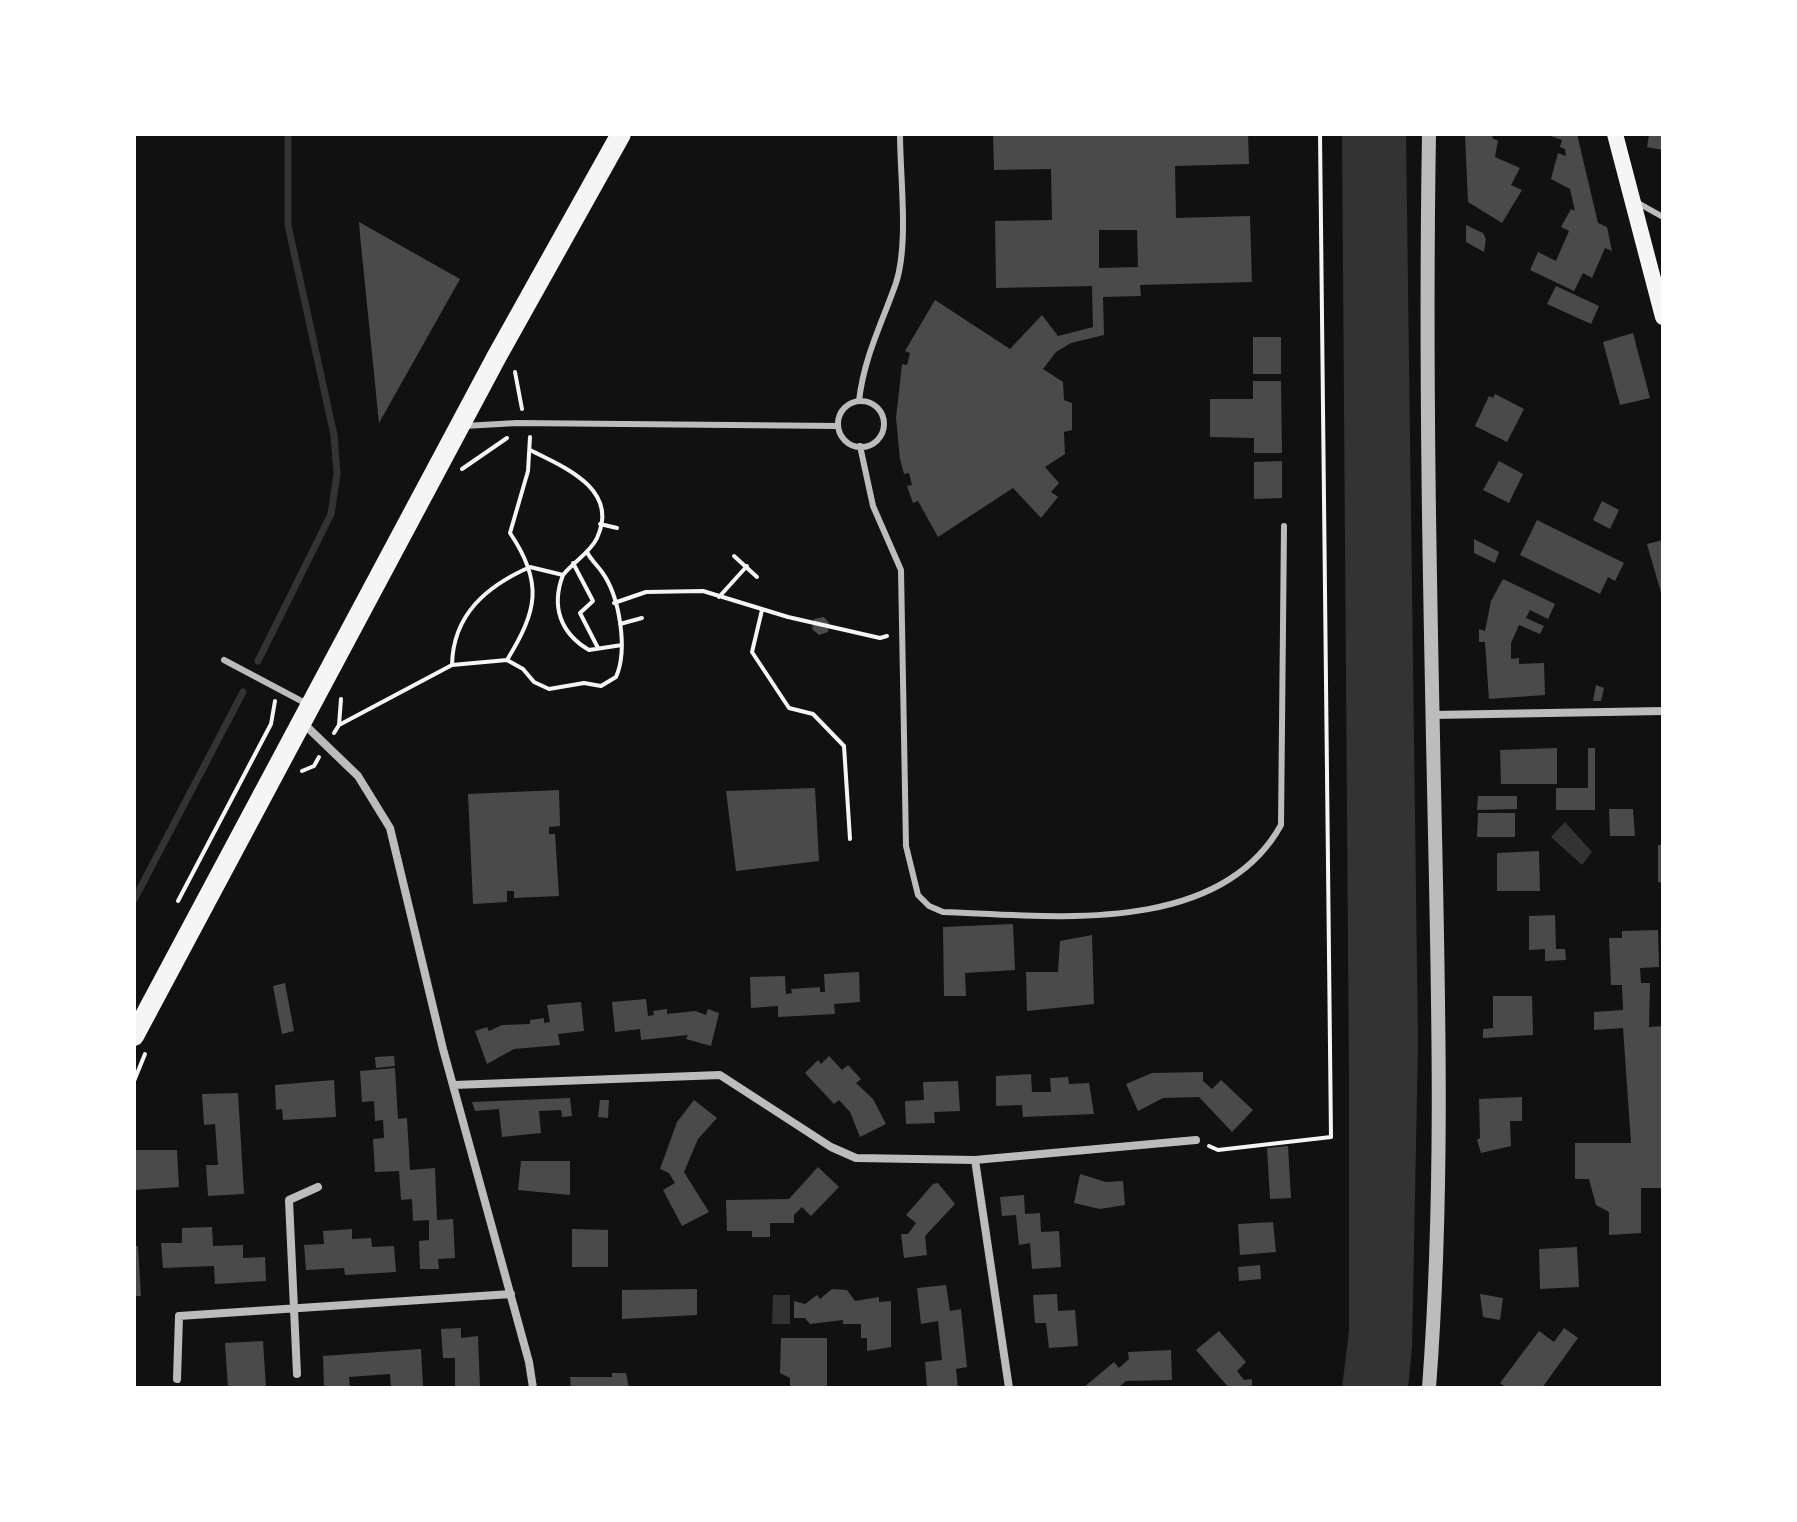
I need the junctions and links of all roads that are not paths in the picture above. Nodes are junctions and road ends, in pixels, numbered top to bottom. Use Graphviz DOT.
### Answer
graph roads {
  1 [pos="621,134"];
  2 [pos="900,134"];
  3 [pos="1429,134"];
  4 [pos="1615,134"];
  5 [pos="1635,201"];
  6 [pos="1663,217"];
  7 [pos="1663,317"];
  8 [pos="859,401"];
  9 [pos="460,426"];
  10 [pos="838,426"];
  11 [pos="860,446"];
  12 [pos="1284,526"];
  13 [pos="224,660"];
  14 [pos="1663,711"];
  15 [pos="306,714"];
  16 [pos="1433,715"];
  17 [pos="134,1036"];
  18 [pos="454,1085"];
  19 [pos="1196,1140"];
  20 [pos="975,1160"];
  21 [pos="318,1187"];
  22 [pos="511,1294"];
  23 [pos="293,1308"];
  24 [pos="297,1374"];
  25 [pos="177,1379"];
  26 [pos="533,1388"];
  27 [pos="1009,1388"];
  28 [pos="1429,1388"];
  1 -- 9 [label="main road"];
  2 -- 8 [label="lane"];
  3 -- 16 [label="street"];
  4 -- 5 [label="main road"];
  5 -- 6 [label="lane"];
  5 -- 7 [label="main road"];
  8 -- 10 [label="lane"];
  8 -- 11 [label="lane"];
  9 -- 10 [label="lane"];
  9 -- 15 [label="main road"];
  10 -- 11 [label="lane"];
  11 -- 12 [label="lane"];
  13 -- 15 [label="lane"];
  14 -- 16 [label="street"];
  15 -- 17 [label="main road"];
  15 -- 18 [label="street"];
  16 -- 28 [label="street"];
  18 -- 20 [label="street"];
  18 -- 22 [label="street"];
  19 -- 20 [label="street"];
  20 -- 27 [label="street"];
  21 -- 23 [label="street"];
  22 -- 23 [label="street"];
  22 -- 26 [label="street"];
  23 -- 24 [label="street"];
  23 -- 25 [label="street"];
}
